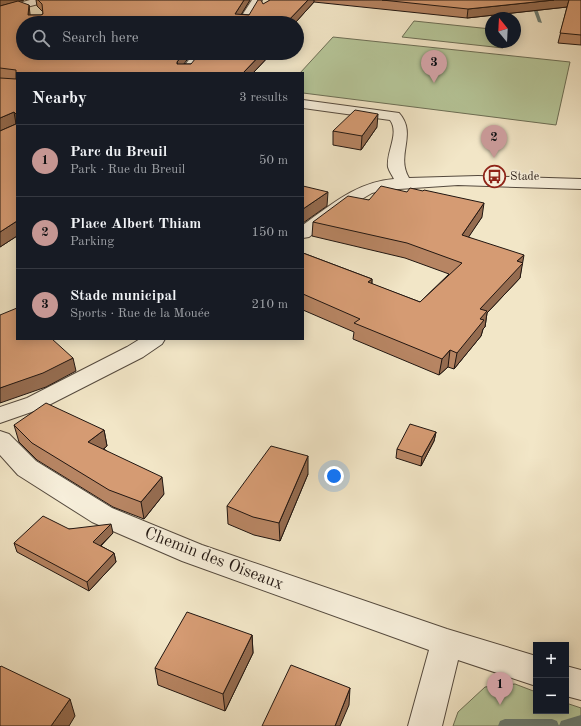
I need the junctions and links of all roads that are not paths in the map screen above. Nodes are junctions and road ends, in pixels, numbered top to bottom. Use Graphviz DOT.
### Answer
graph roads {
  1 [pos="42,0"];
  2 [pos="257,0"];
  3 [pos="22,6"];
  4 [pos="37,11"];
  5 [pos="0,12"];
  6 [pos="247,16"];
  7 [pos="195,60"];
  8 [pos="186,72"];
  9 [pos="304,104"];
  10 [pos="404,182"];
  11 [pos="581,184"];
  12 [pos="304,231"];
  13 [pos="153,340"];
  14 [pos="0,415"];
  15 [pos="0,440"];
  16 [pos="447,643"];
  17 [pos="533,670"];
  18 [pos="569,682"];
  19 [pos="581,685"];
  20 [pos="425,726"];
  1 -- 3 [label="street"];
  2 -- 6 [label="street"];
  3 -- 4 [label="street"];
  3 -- 5 [label="street"];
  7 -- 8 [label="street"];
  9 -- 10 [label="street"];
  10 -- 11 [label="street"];
  10 -- 12 [label="street"];
  13 -- 14 [label="street"];
  15 -- 16 [label="street, Chemin des Oiseaux"];
  16 -- 17 [label="street, Chemin des Oiseaux"];
  16 -- 20 [label="street"];
  18 -- 19 [label="street"];
}
